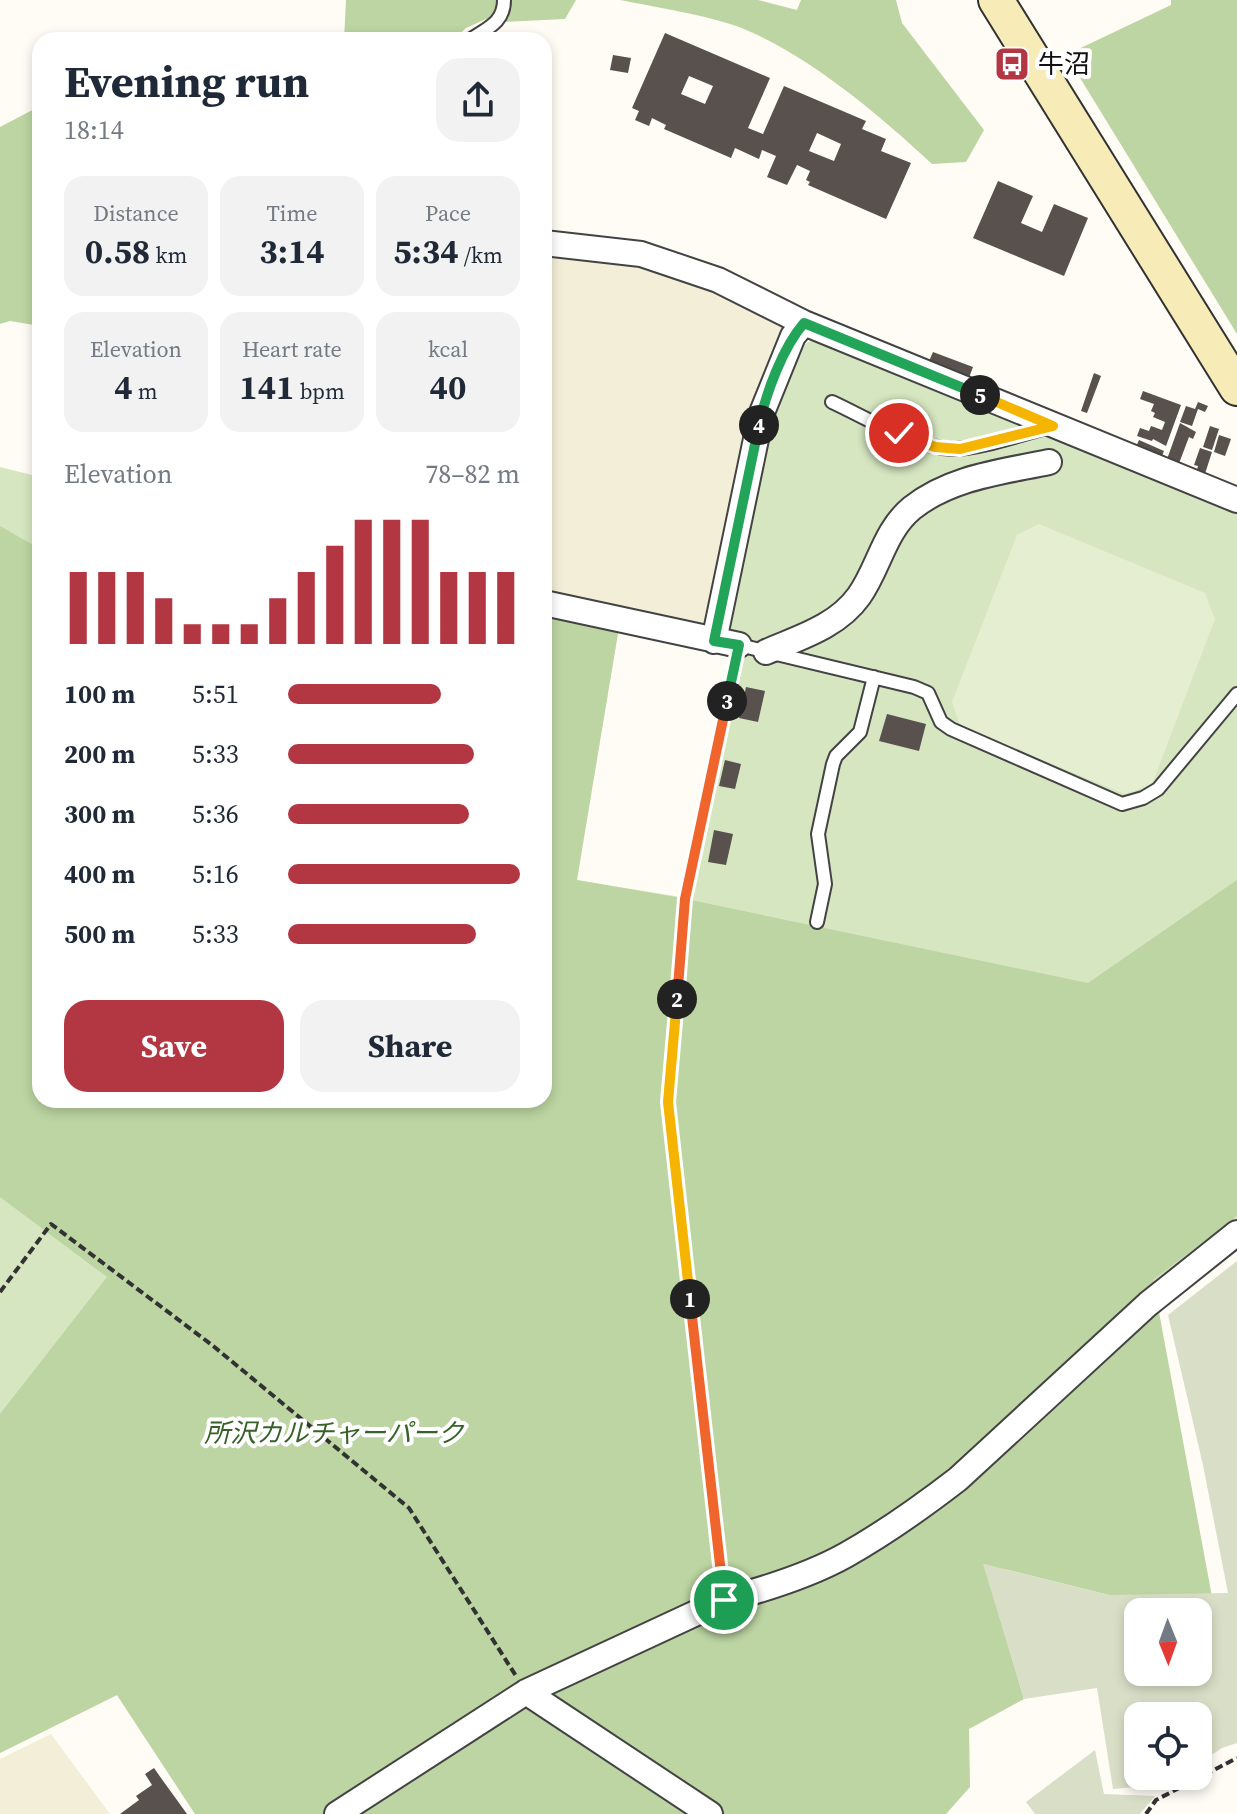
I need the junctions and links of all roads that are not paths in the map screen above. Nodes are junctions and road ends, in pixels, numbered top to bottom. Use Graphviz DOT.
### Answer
graph roads {
  1 [pos="504,0"];
  2 [pos="996,0"];
  3 [pos="483,32"];
  4 [pos="552,244"];
  5 [pos="804,323"];
  6 [pos="1237,388"];
  7 [pos="832,402"];
  8 [pos="1053,426"];
  9 [pos="1049,462"];
  10 [pos="1237,500"];
  11 [pos="552,605"];
  12 [pos="714,641"];
  13 [pos="739,645"];
  14 [pos="766,652"];
  15 [pos="874,677"];
  16 [pos="1237,694"];
  17 [pos="817,922"];
  18 [pos="1237,1233"];
  19 [pos="526,1692"];
  20 [pos="337,1814"];
  21 [pos="710,1814"];
  1 -- 3 [label="lane"];
  2 -- 6 [label="street"];
  4 -- 5 [label="street"];
  5 -- 8 [label="street"];
  5 -- 12 [label="street"];
  7 -- 8 [label="lane"];
  8 -- 10 [label="street"];
  9 -- 14 [label="street"];
  11 -- 12 [label="street"];
  12 -- 13 [label="street"];
  13 -- 14 [label="lane"];
  14 -- 15 [label="lane"];
  15 -- 16 [label="lane"];
  15 -- 17 [label="lane"];
  18 -- 19 [label="street"];
  19 -- 20 [label="street"];
  19 -- 21 [label="street"];
}
